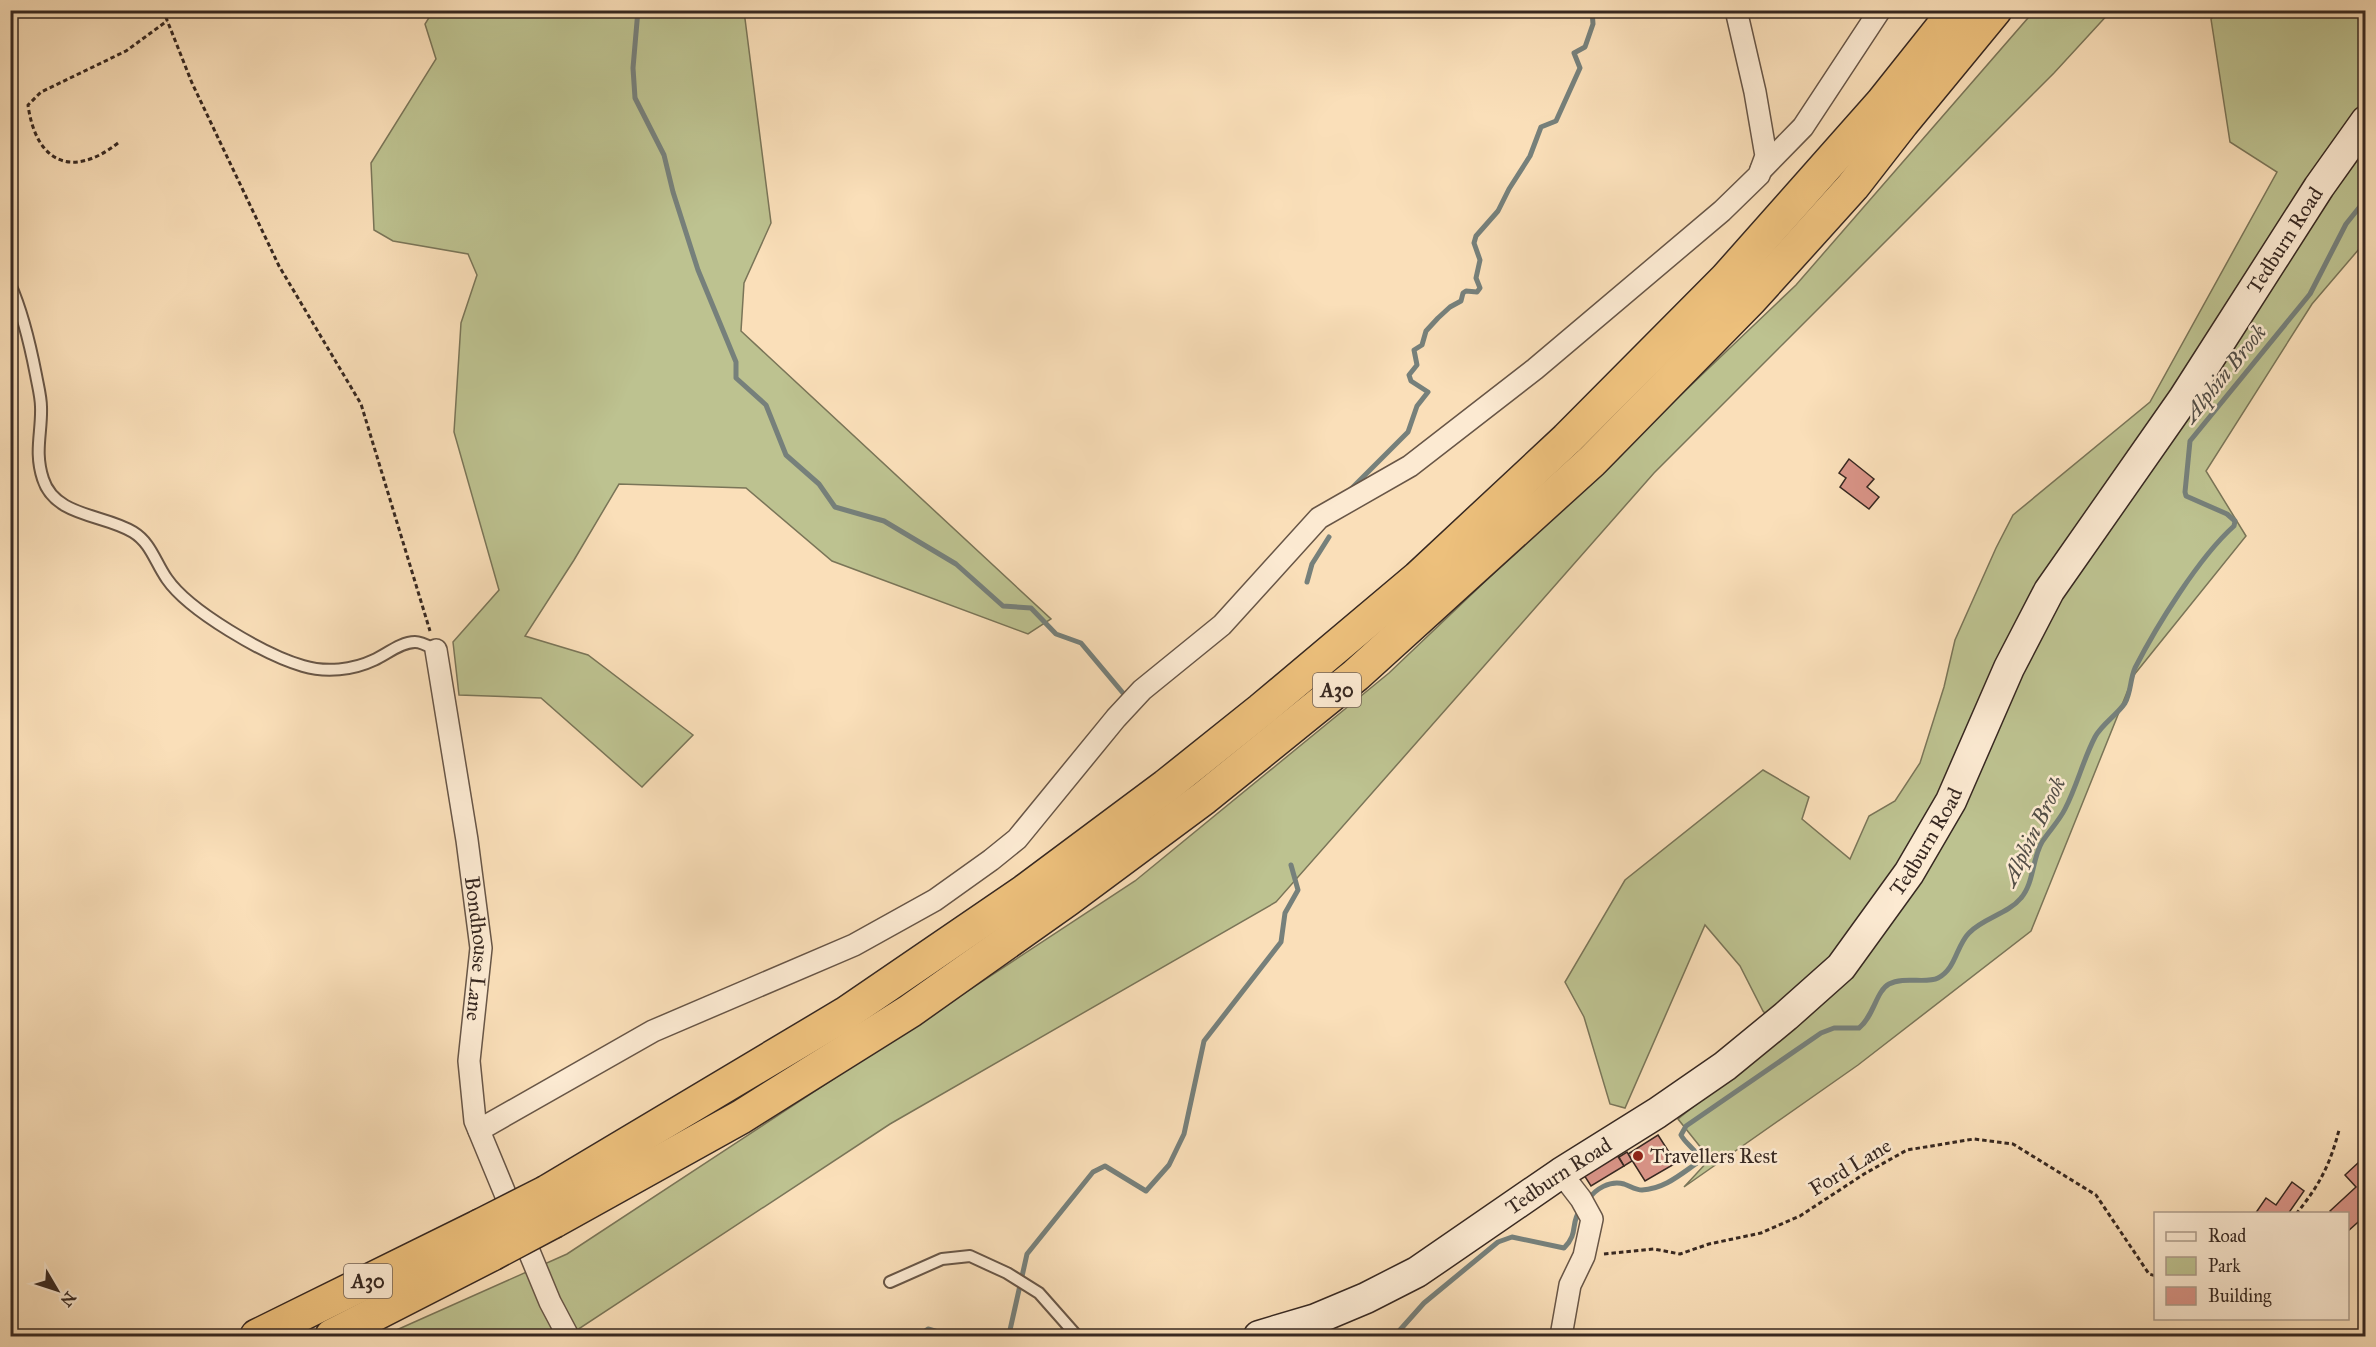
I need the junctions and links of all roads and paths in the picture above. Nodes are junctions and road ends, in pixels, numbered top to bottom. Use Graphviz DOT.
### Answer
graph roads {
  1 [pos="163,10"];
  2 [pos="1736,10"];
  3 [pos="1880,10"];
  4 [pos="1956,10"];
  5 [pos="1995,10"];
  6 [pos="167,21"];
  7 [pos="2366,121"];
  8 [pos="118,143"];
  9 [pos="1761,170"];
  10 [pos="10,284"];
  11 [pos="436,650"];
  12 [pos="479,1130"];
  13 [pos="2339,1130"];
  14 [pos="1561,1173"];
  15 [pos="551,1207"];
  16 [pos="2298,1212"];
  17 [pos="486,1240"];
  18 [pos="1584,1256"];
  19 [pos="2154,1275"];
  20 [pos="890,1282"];
  21 [pos="257,1336"];
  22 [pos="332,1336"];
  23 [pos="568,1336"];
  24 [pos="1077,1336"];
  25 [pos="1259,1336"];
  26 [pos="1561,1336"];
  1 -- 6 [label="path"];
  2 -- 9 [label="street"];
  3 -- 9 [label="street"];
  4 -- 15 [label="highway, A30"];
  5 -- 15 [label="highway, A30"];
  6 -- 8 [label="path"];
  6 -- 11 [label="path"];
  7 -- 14 [label="street, Tedburn Road"];
  9 -- 12 [label="street"];
  10 -- 11 [label="lane"];
  11 -- 12 [label="street, Bondhouse Lane"];
  12 -- 23 [label="street, Bondhouse Lane"];
  13 -- 16 [label="path"];
  14 -- 18 [label="street"];
  14 -- 25 [label="street, Tedburn Road"];
  15 -- 17 [label="highway, A30, bridge"];
  17 -- 21 [label="highway, A30"];
  17 -- 22 [label="highway, A30"];
  18 -- 19 [label="path, Ford Lane"];
  18 -- 26 [label="street"];
  20 -- 24 [label="lane"];
}
